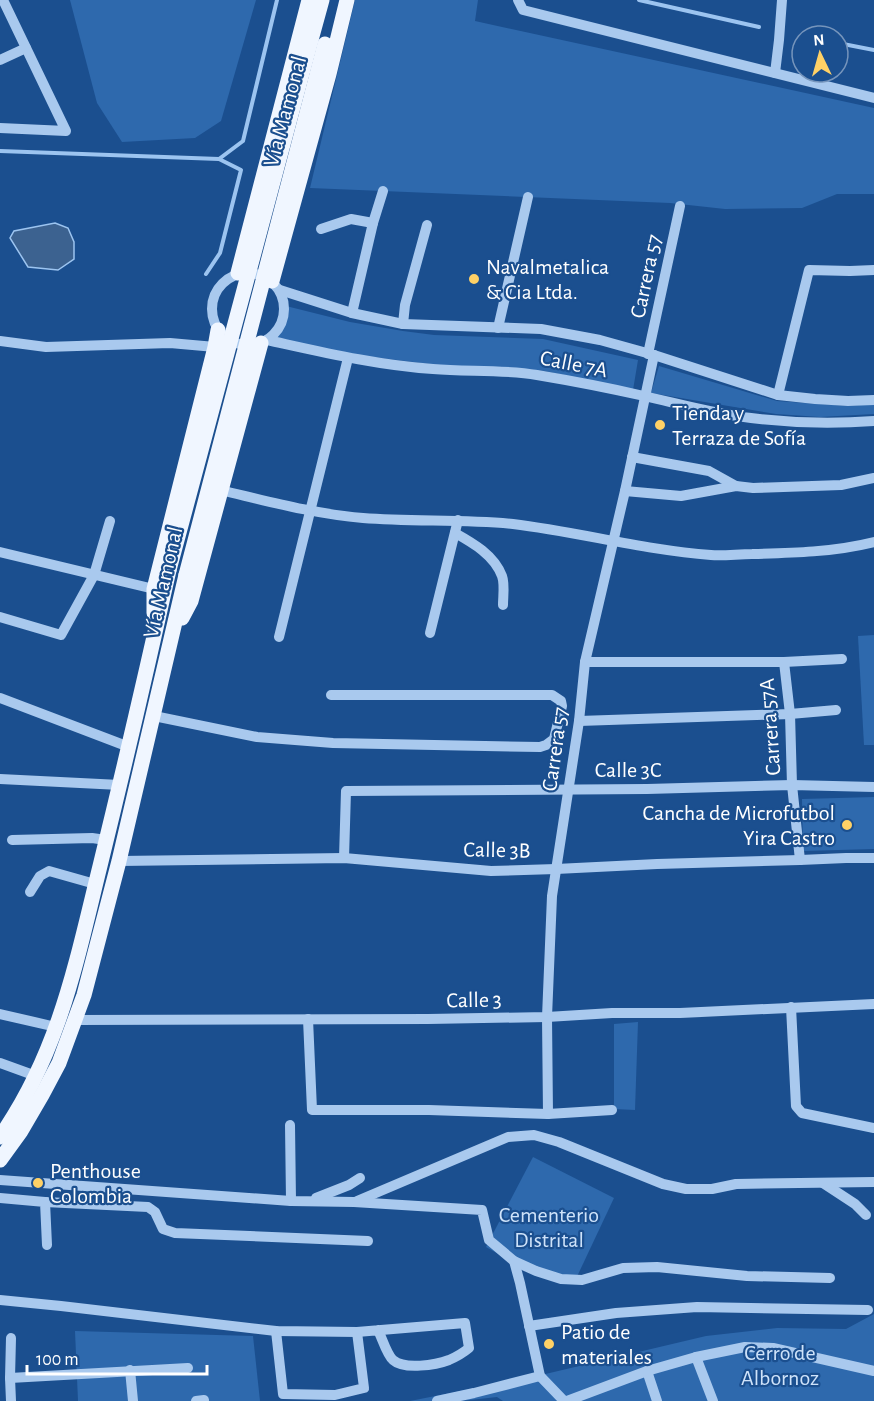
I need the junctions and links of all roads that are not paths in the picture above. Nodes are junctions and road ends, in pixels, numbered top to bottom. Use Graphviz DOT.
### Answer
graph roads {
  1 [pos="3,0"];
  2 [pos="309,0"];
  3 [pos="322,0"];
  4 [pos="337,0"];
  5 [pos="347,0"];
  6 [pos="518,0"];
  7 [pos="782,0"];
  8 [pos="318,42"];
  9 [pos="26,48"];
  10 [pos="0,60"];
  11 [pos="775,73"];
  12 [pos="874,98"];
  13 [pos="0,128"];
  14 [pos="383,191"];
  15 [pos="528,197"];
  16 [pos="680,206"];
  17 [pos="374,223"];
  18 [pos="427,225"];
  19 [pos="321,229"];
  20 [pos="874,270"];
  21 [pos="238,273"];
  22 [pos="276,286"];
  23 [pos="352,313"];
  24 [pos="403,324"];
  25 [pos="498,328"];
  26 [pos="218,330"];
  27 [pos="264,341"];
  28 [pos="0,342"];
  29 [pos="215,346"];
  30 [pos="651,354"];
  31 [pos="348,358"];
  32 [pos="778,394"];
  33 [pos="645,396"];
  34 [pos="874,400"];
  35 [pos="874,421"];
  36 [pos="632,456"];
  37 [pos="874,478"];
  38 [pos="736,486"];
  39 [pos="220,490"];
  40 [pos="625,491"];
  41 [pos="310,512"];
  42 [pos="458,520"];
  43 [pos="110,521"];
  44 [pos="455,533"];
  45 [pos="614,541"];
  46 [pos="874,542"];
  47 [pos="0,552"];
  48 [pos="94,575"];
  49 [pos="154,590"];
  50 [pos="502,605"];
  51 [pos="0,617"];
  52 [pos="430,633"];
  53 [pos="279,637"];
  54 [pos="154,638"];
  55 [pos="171,642"];
  56 [pos="842,659"];
  57 [pos="585,662"];
  58 [pos="784,662"];
  59 [pos="332,695"];
  60 [pos="0,698"];
  61 [pos="836,710"];
  62 [pos="790,714"];
  63 [pos="154,716"];
  64 [pos="579,721"];
  65 [pos="129,747"];
  66 [pos="0,779"];
  67 [pos="120,785"];
  68 [pos="792,785"];
  69 [pos="874,787"];
  70 [pos="567,789"];
  71 [pos="12,840"];
  72 [pos="106,840"];
  73 [pos="344,858"];
  74 [pos="874,858"];
  75 [pos="119,861"];
  76 [pos="800,861"];
  77 [pos="556,869"];
  78 [pos="95,884"];
  79 [pos="30,892"];
  80 [pos="874,1004"];
  81 [pos="791,1007"];
  82 [pos="0,1014"];
  83 [pos="548,1017"];
  84 [pos="75,1020"];
  85 [pos="308,1020"];
  86 [pos="56,1027"];
  87 [pos="0,1064"];
  88 [pos="36,1076"];
  89 [pos="612,1110"];
  90 [pos="548,1114"];
  91 [pos="290,1125"];
  92 [pos="874,1128"];
  93 [pos="1,1134"];
  94 [pos="0,1160"];
  95 [pos="360,1178"];
  96 [pos="0,1180"];
  97 [pos="874,1182"];
  98 [pos="823,1183"];
  99 [pos="0,1198"];
  100 [pos="310,1200"];
  101 [pos="291,1201"];
  102 [pos="45,1202"];
  103 [pos="354,1202"];
  104 [pos="866,1215"];
  105 [pos="368,1241"];
  106 [pos="47,1245"];
  107 [pos="514,1261"];
  108 [pos="830,1278"];
  109 [pos="0,1300"];
  110 [pos="868,1310"];
  111 [pos="529,1326"];
  112 [pos="276,1330"];
  113 [pos="378,1330"];
  114 [pos="357,1332"];
  115 [pos="11,1338"];
  116 [pos="696,1357"];
  117 [pos="188,1368"];
  118 [pos="130,1370"];
  119 [pos="647,1371"];
  120 [pos="874,1371"];
  121 [pos="540,1376"];
  122 [pos="10,1378"];
  123 [pos="439,1400"];
  124 [pos="11,1401"];
  125 [pos="133,1401"];
  126 [pos="566,1401"];
  127 [pos="657,1401"];
  128 [pos="713,1401"];
  1 -- 9 [label="street"];
  2 -- 21 [label="main road"];
  3 -- 8 [label="main road, Vía Mamonal"];
  4 -- 8 [label="main road, Vía Mamonal"];
  5 -- 22 [label="main road"];
  6 -- 11 [label="street"];
  7 -- 11 [label="street"];
  8 -- 54 [label="main road, Vía Mamonal, bridge"];
  8 -- 55 [label="main road, Vía Mamonal, bridge"];
  9 -- 10 [label="street"];
  9 -- 13 [label="street"];
  11 -- 12 [label="street"];
  14 -- 17 [label="street"];
  15 -- 25 [label="street"];
  16 -- 30 [label="street, Carrera 57"];
  17 -- 19 [label="street"];
  17 -- 23 [label="street"];
  18 -- 24 [label="street"];
  20 -- 32 [label="street"];
  21 -- 22 [label="street"];
  21 -- 26 [label="street"];
  22 -- 23 [label="street, Calle 7A"];
  22 -- 27 [label="street"];
  23 -- 24 [label="street, Calle 7A"];
  24 -- 25 [label="street, Calle 7A"];
  25 -- 30 [label="street, Calle 7A"];
  26 -- 27 [label="street"];
  26 -- 29 [label="main road"];
  27 -- 31 [label="street, Calle 7A"];
  27 -- 39 [label="main road"];
  28 -- 29 [label="street"];
  29 -- 49 [label="main road"];
  30 -- 32 [label="street, Calle 7A"];
  30 -- 33 [label="street, Carrera 57"];
  31 -- 33 [label="street, Calle 7A"];
  31 -- 41 [label="street"];
  32 -- 34 [label="street, Calle 7A"];
  33 -- 35 [label="street, Calle 7A"];
  33 -- 36 [label="street, Carrera 57"];
  36 -- 38 [label="street"];
  36 -- 40 [label="street, Carrera 57"];
  37 -- 38 [label="street"];
  38 -- 40 [label="street"];
  39 -- 41 [label="street"];
  39 -- 55 [label="main road"];
  40 -- 45 [label="street, Carrera 57"];
  41 -- 42 [label="street"];
  41 -- 53 [label="street"];
  42 -- 44 [label="street"];
  42 -- 45 [label="street"];
  43 -- 48 [label="street"];
  44 -- 50 [label="street"];
  44 -- 52 [label="street"];
  45 -- 46 [label="street"];
  45 -- 57 [label="street, Carrera 57"];
  47 -- 48 [label="street"];
  48 -- 49 [label="street"];
  48 -- 51 [label="street"];
  49 -- 54 [label="main road"];
  54 -- 65 [label="main road, Vía Mamonal"];
  55 -- 63 [label="main road, Vía Mamonal"];
  56 -- 58 [label="street"];
  57 -- 58 [label="street"];
  57 -- 64 [label="street, Carrera 57"];
  58 -- 62 [label="street, Carrera 57A"];
  59 -- 63 [label="street"];
  60 -- 65 [label="street"];
  61 -- 62 [label="street"];
  62 -- 64 [label="street"];
  62 -- 68 [label="street, Carrera 57A"];
  63 -- 75 [label="main road, Vía Mamonal"];
  64 -- 70 [label="street, Carrera 57"];
  65 -- 67 [label="main road, Vía Mamonal"];
  66 -- 67 [label="street"];
  67 -- 72 [label="main road, Vía Mamonal"];
  68 -- 69 [label="street, Calle 3C"];
  68 -- 70 [label="street, Calle 3C"];
  68 -- 76 [label="street, Carrera 57A"];
  70 -- 73 [label="street, Calle 3C"];
  70 -- 77 [label="street, Carrera 57"];
  71 -- 72 [label="street"];
  72 -- 78 [label="main road, Vía Mamonal"];
  73 -- 75 [label="street, Calle 3B"];
  73 -- 77 [label="street, Calle 3B"];
  74 -- 76 [label="street, Calle 3B"];
  75 -- 84 [label="main road, Vía Mamonal"];
  76 -- 77 [label="street, Calle 3B"];
  77 -- 83 [label="street, Carrera 57"];
  78 -- 79 [label="street"];
  78 -- 86 [label="main road, Vía Mamonal"];
  80 -- 81 [label="street, Calle 3"];
  81 -- 83 [label="street, Calle 3"];
  81 -- 92 [label="street"];
  82 -- 86 [label="street"];
  83 -- 85 [label="street, Calle 3"];
  83 -- 90 [label="street, Carrera 57"];
  84 -- 85 [label="street, Calle 3"];
  84 -- 94 [label="main road, Vía Mamonal"];
  85 -- 90 [label="street"];
  86 -- 88 [label="main road, Vía Mamonal"];
  87 -- 88 [label="street"];
  88 -- 93 [label="main road, Vía Mamonal"];
  89 -- 90 [label="street"];
  91 -- 101 [label="street"];
  95 -- 100 [label="street"];
  96 -- 101 [label="street"];
  97 -- 98 [label="street"];
  98 -- 103 [label="street"];
  98 -- 104 [label="street"];
  99 -- 102 [label="street"];
  100 -- 101 [label="street"];
  100 -- 103 [label="street"];
  102 -- 105 [label="street"];
  102 -- 106 [label="street"];
  103 -- 107 [label="street"];
  107 -- 108 [label="street"];
  107 -- 111 [label="street"];
  109 -- 112 [label="street"];
  110 -- 111 [label="street"];
  111 -- 121 [label="street"];
  112 -- 114 [label="street"];
  112 -- 114 [label="street"];
  113 -- 113 [label="street"];
  113 -- 114 [label="street"];
  115 -- 122 [label="street"];
  116 -- 119 [label="street"];
  116 -- 120 [label="street"];
  116 -- 128 [label="street"];
  117 -- 118 [label="street"];
  118 -- 122 [label="street"];
  118 -- 125 [label="street"];
  119 -- 126 [label="street"];
  119 -- 127 [label="street"];
  121 -- 123 [label="street"];
  121 -- 126 [label="street"];
  122 -- 124 [label="street"];
}
